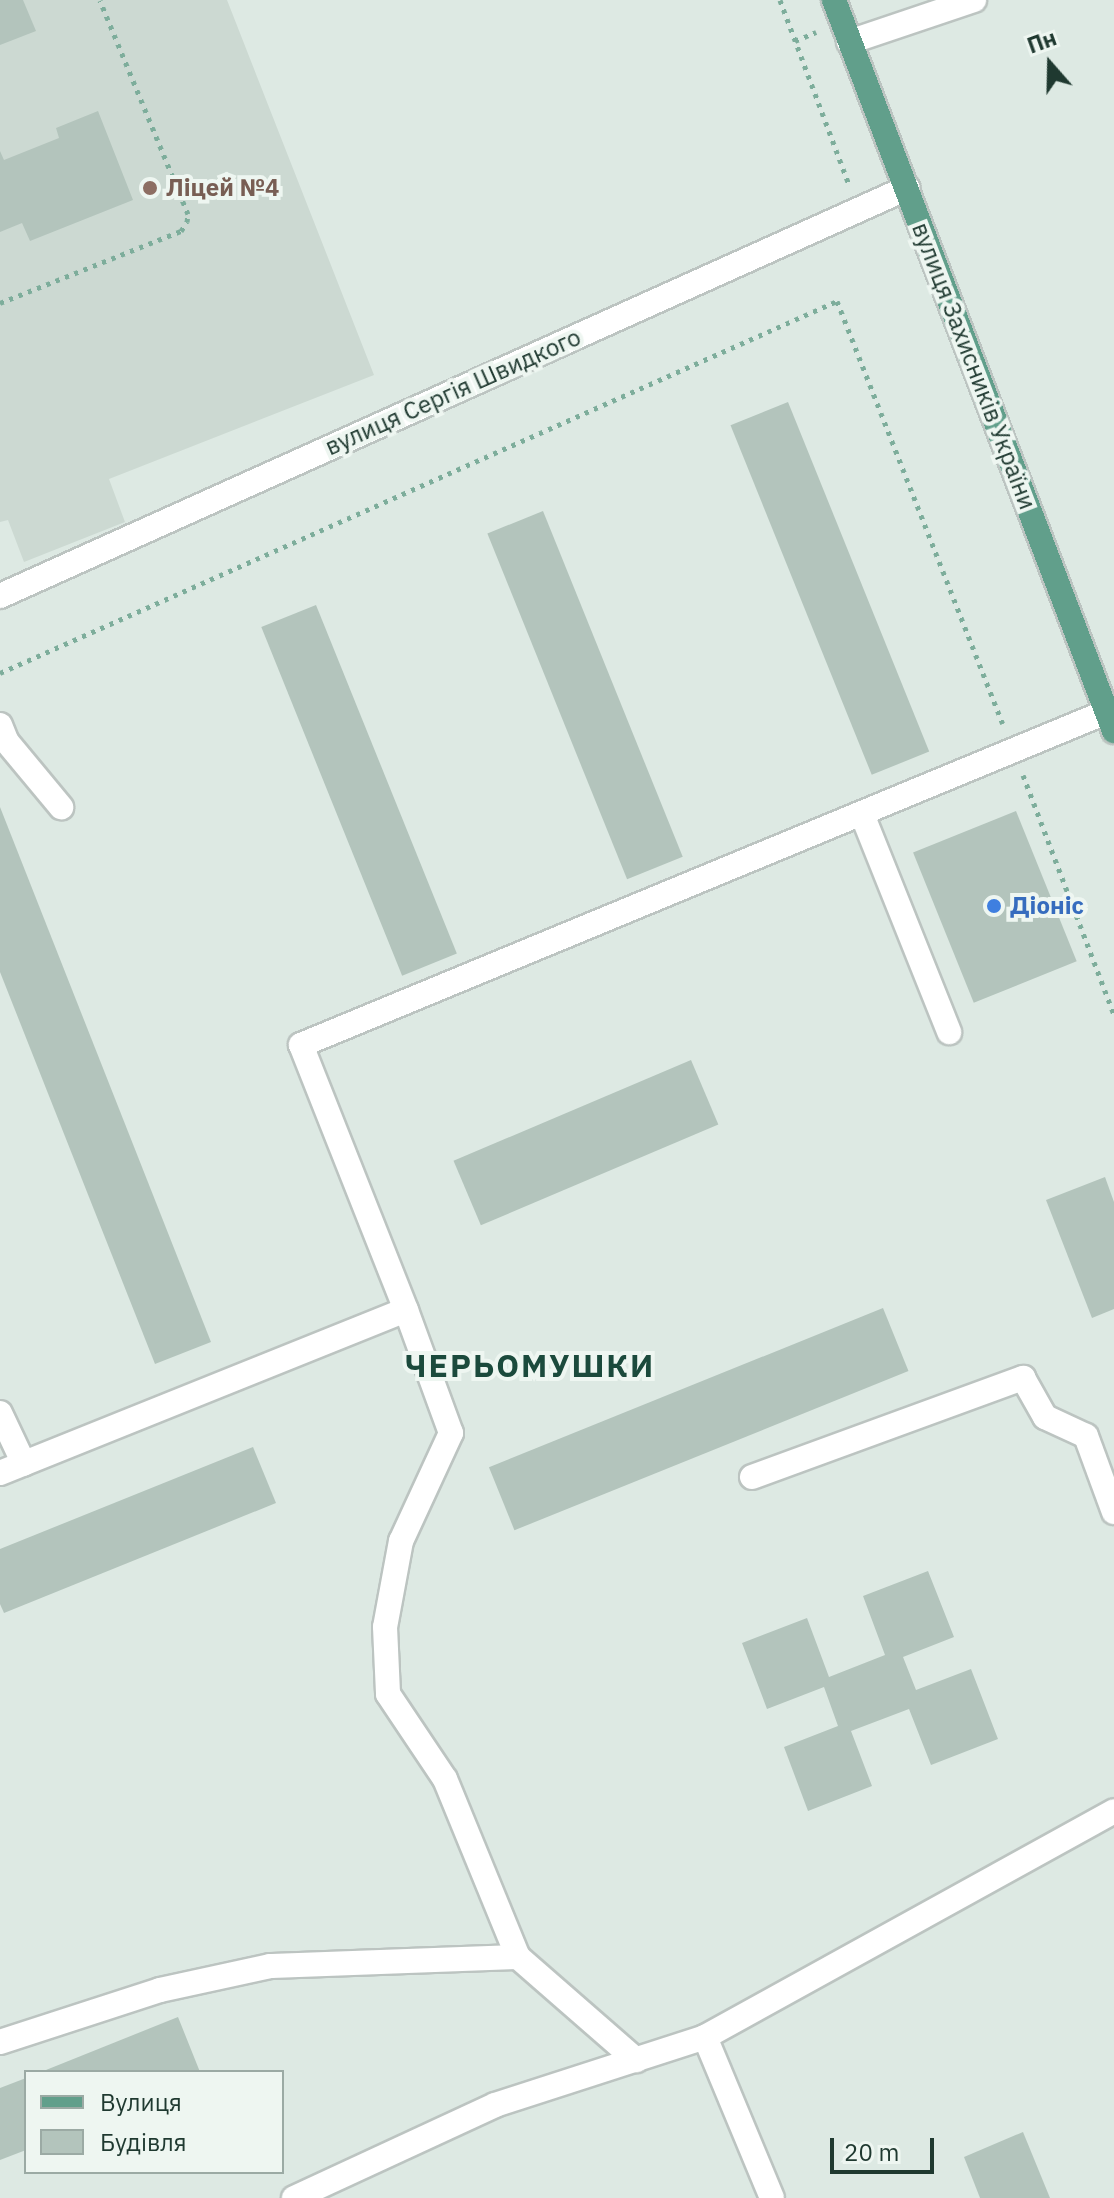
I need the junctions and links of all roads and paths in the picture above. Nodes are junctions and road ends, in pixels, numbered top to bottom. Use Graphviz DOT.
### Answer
graph roads {
  1 [pos="100,0"];
  2 [pos="780,0"];
  3 [pos="834,0"];
  4 [pos="974,0"];
  5 [pos="849,42"];
  6 [pos="849,186"];
  7 [pos="907,188"];
  8 [pos="0,303"];
  9 [pos="0,596"];
  10 [pos="0,673"];
  11 [pos="1110,722"];
  12 [pos="0,725"];
  13 [pos="1014,751"];
  14 [pos="61,807"];
  15 [pos="862,814"];
  16 [pos="1114,1014"];
  17 [pos="949,1032"];
  18 [pos="406,1310"];
  19 [pos="0,1413"];
  20 [pos="24,1464"];
  21 [pos="0,1473"];
  22 [pos="752,1477"];
  23 [pos="1114,1512"];
  24 [pos="1114,1811"];
  25 [pos="518,1957"];
  26 [pos="705,2037"];
  27 [pos="0,2042"];
  28 [pos="636,2060"];
  29 [pos="294,2198"];
  30 [pos="772,2198"];
  1 -- 8 [label="path"];
  2 -- 6 [label="path"];
  3 -- 5 [label="main road, вулиця Захисників України"];
  4 -- 5 [label="street"];
  5 -- 7 [label="main road, вулиця Захисників України"];
  7 -- 9 [label="street, вулиця Сергія Швидкого"];
  7 -- 11 [label="main road, вулиця Захисників України"];
  10 -- 13 [label="path"];
  11 -- 13 [label="street"];
  12 -- 14 [label="street"];
  13 -- 15 [label="street"];
  13 -- 16 [label="path"];
  15 -- 17 [label="street"];
  15 -- 18 [label="street"];
  18 -- 20 [label="street"];
  18 -- 25 [label="street"];
  19 -- 20 [label="street"];
  20 -- 21 [label="street"];
  22 -- 23 [label="street"];
  24 -- 26 [label="street"];
  25 -- 27 [label="street"];
  25 -- 28 [label="street"];
  26 -- 28 [label="street"];
  26 -- 30 [label="street"];
  28 -- 29 [label="street"];
}
